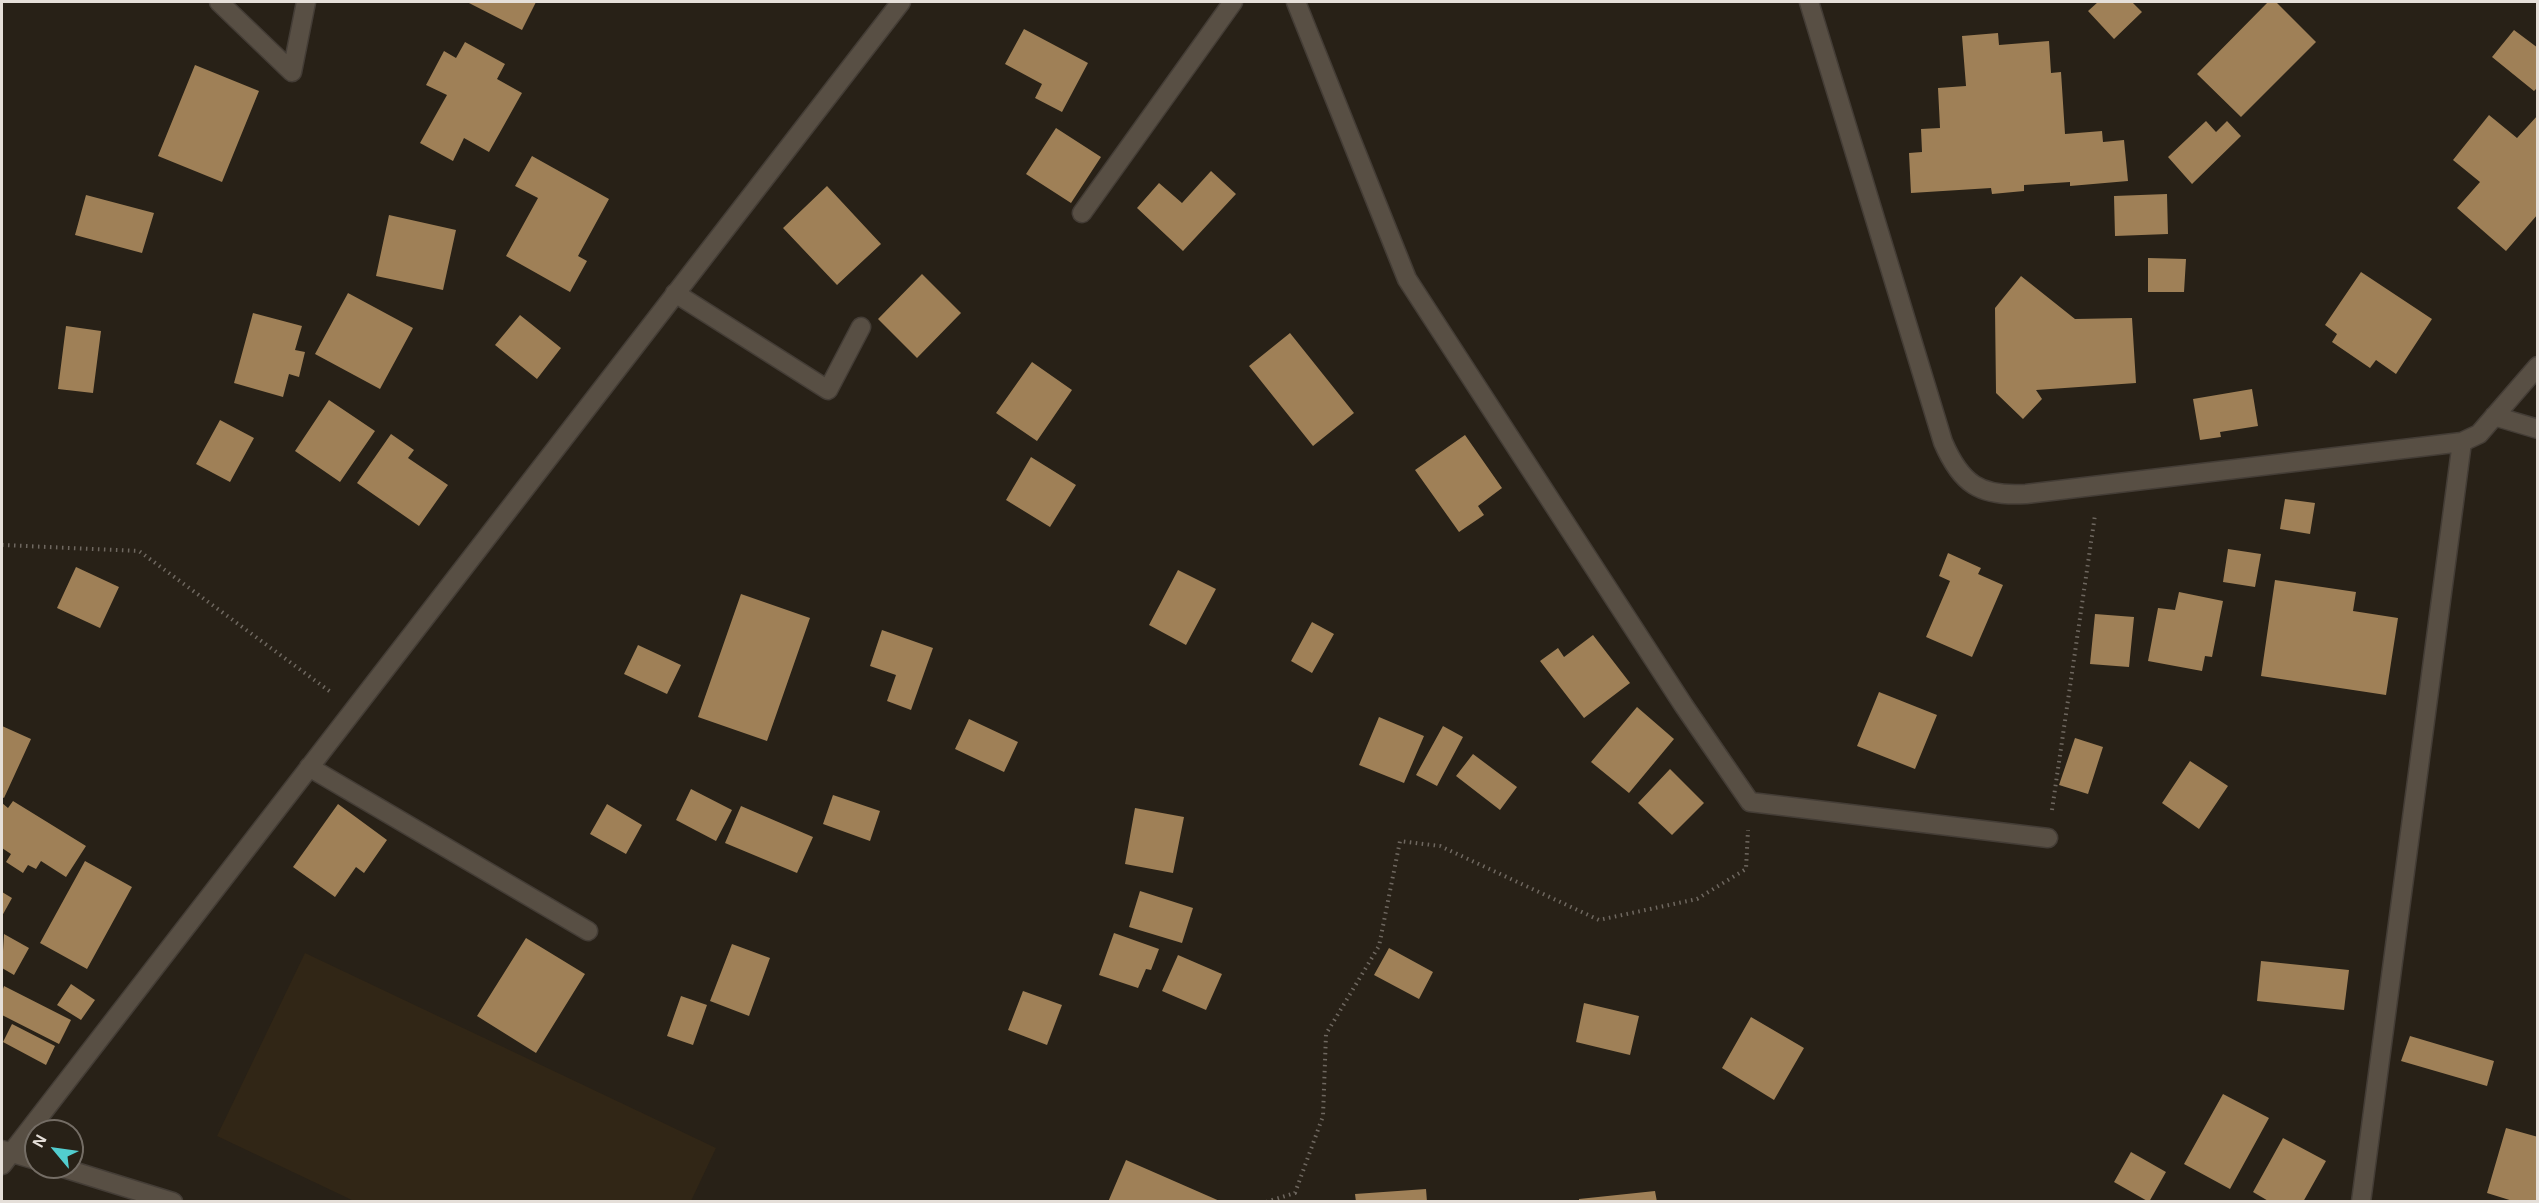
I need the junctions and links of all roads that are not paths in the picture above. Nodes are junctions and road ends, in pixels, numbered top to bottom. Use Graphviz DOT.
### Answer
graph roads {
  1 [pos="219,2"];
  2 [pos="306,2"];
  3 [pos="901,2"];
  4 [pos="1233,2"];
  5 [pos="1296,2"];
  6 [pos="1809,2"];
  7 [pos="1082,213"];
  8 [pos="675,293"];
  9 [pos="861,327"];
  10 [pos="2538,366"];
  11 [pos="2494,417"];
  12 [pos="2538,429"];
  13 [pos="2462,442"];
  14 [pos="309,767"];
  15 [pos="2048,838"];
  16 [pos="588,930"];
  17 [pos="4,1156"];
  18 [pos="24,1158"];
  19 [pos="84,1174"];
  20 [pos="173,1202"];
  21 [pos="2361,1202"];
  1 -- 2 [label="street"];
  3 -- 8 [label="street"];
  4 -- 7 [label="street"];
  5 -- 15 [label="street"];
  6 -- 13 [label="street"];
  8 -- 9 [label="street"];
  8 -- 14 [label="street"];
  10 -- 11 [label="street"];
  11 -- 12 [label="street"];
  11 -- 13 [label="street"];
  13 -- 21 [label="street"];
  14 -- 16 [label="street"];
  14 -- 17 [label="street"];
  17 -- 18 [label="street"];
  19 -- 20 [label="street"];
}
